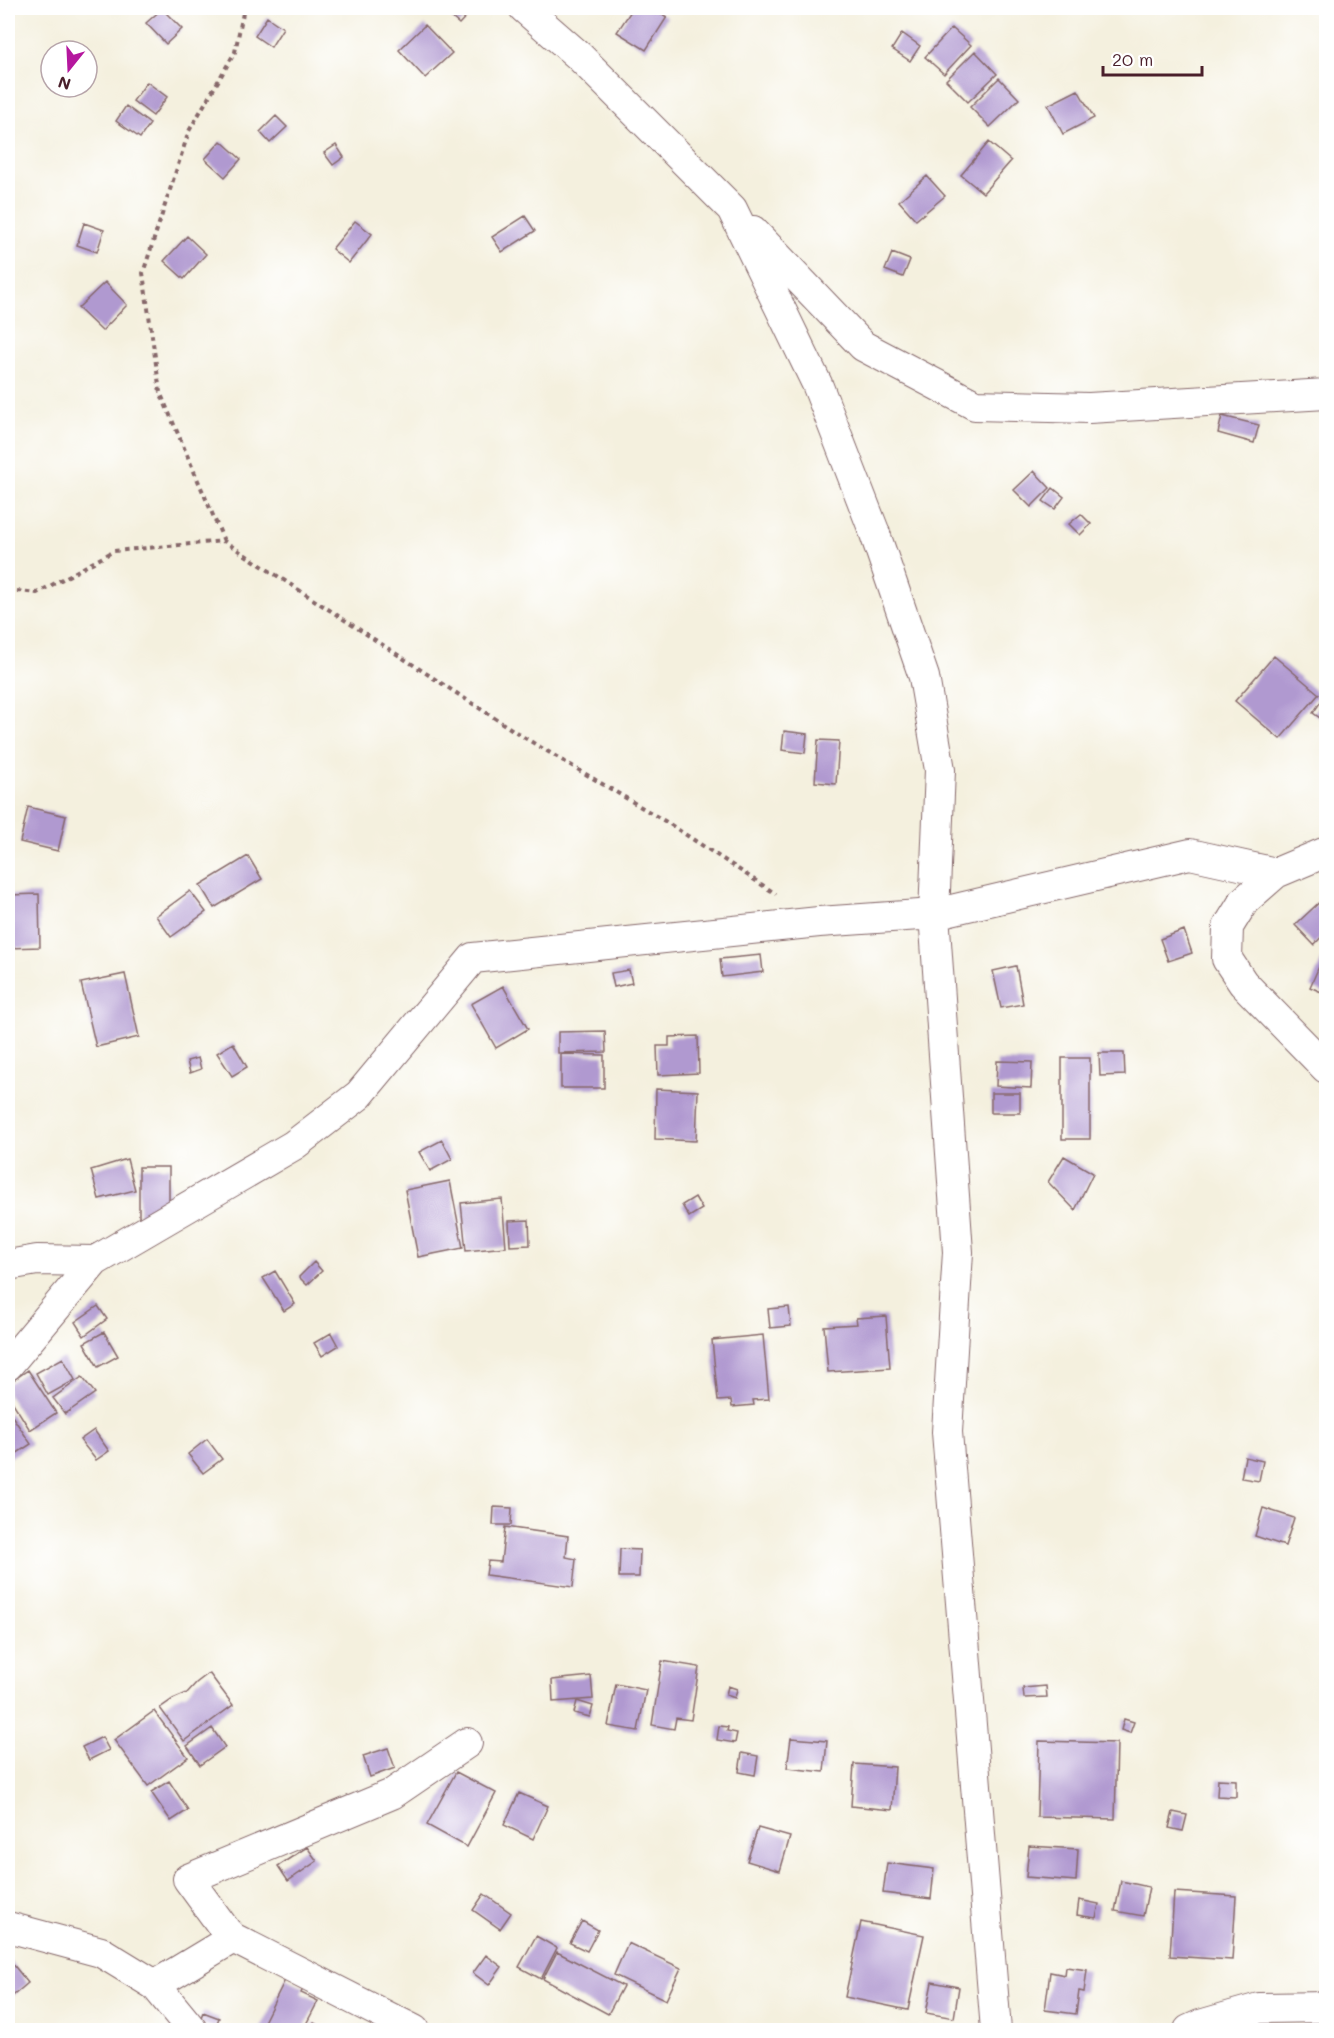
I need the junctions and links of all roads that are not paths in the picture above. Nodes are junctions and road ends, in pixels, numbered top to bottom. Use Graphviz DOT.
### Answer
graph roads {
  1 [pos="524,8"];
  2 [pos="732,209"];
  3 [pos="1326,394"];
  4 [pos="1326,852"];
  5 [pos="1276,873"];
  6 [pos="934,914"];
  7 [pos="1326,1068"];
  8 [pos="95,1261"];
  9 [pos="8,1265"];
  10 [pos="8,1365"];
  11 [pos="467,1743"];
  12 [pos="8,1927"];
  13 [pos="233,1938"];
  14 [pos="155,1985"];
  15 [pos="1326,2007"];
  16 [pos="192,2031"];
  17 [pos="414,2031"];
  18 [pos="996,2031"];
  19 [pos="1189,2031"];
  1 -- 2 [label="street"];
  2 -- 3 [label="street"];
  2 -- 6 [label="street"];
  4 -- 5 [label="street"];
  5 -- 6 [label="street"];
  5 -- 7 [label="street"];
  6 -- 8 [label="street"];
  6 -- 18 [label="street"];
  8 -- 9 [label="street"];
  8 -- 10 [label="street"];
  11 -- 13 [label="street"];
  12 -- 14 [label="street"];
  13 -- 14 [label="street"];
  13 -- 17 [label="street"];
  14 -- 16 [label="street"];
  15 -- 19 [label="street"];
}
